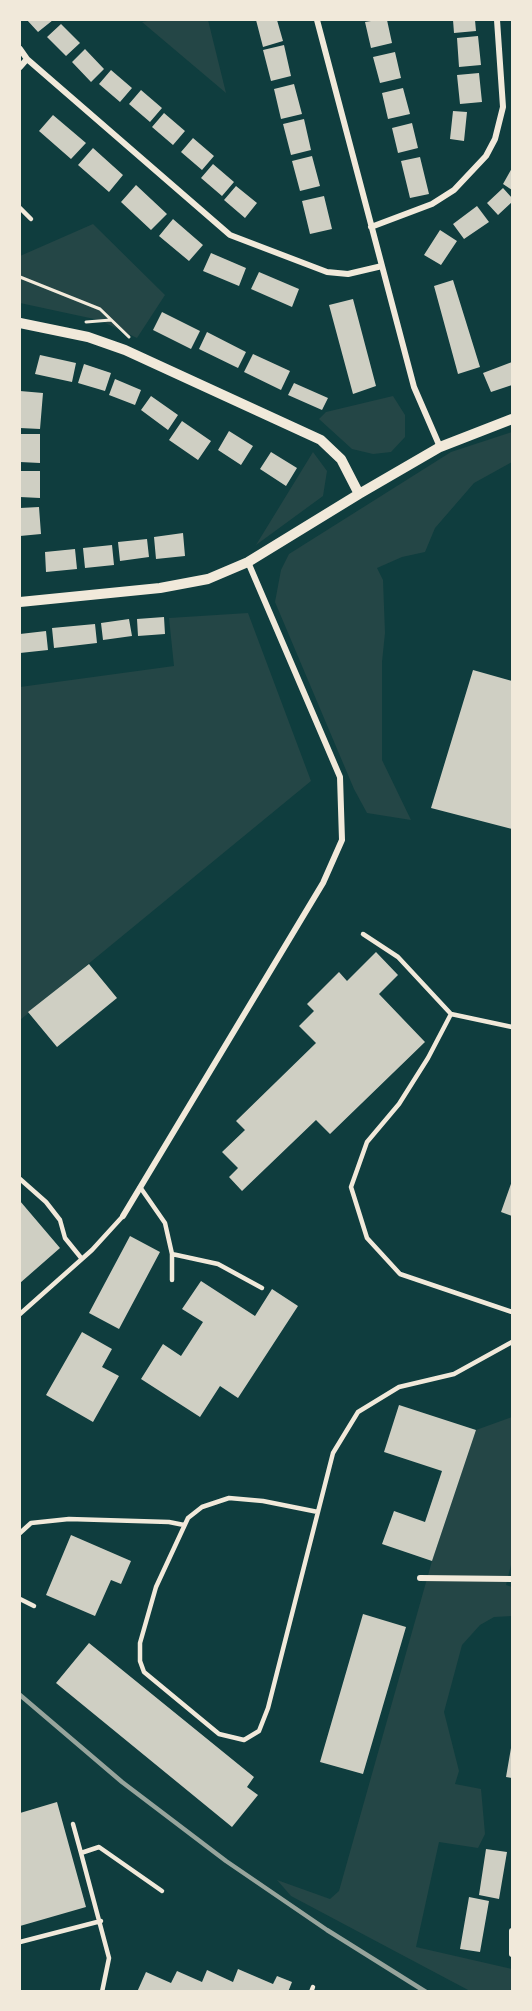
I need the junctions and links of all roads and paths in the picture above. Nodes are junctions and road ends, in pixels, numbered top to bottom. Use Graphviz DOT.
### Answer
graph roads {
  1 [pos="317,20"];
  2 [pos="497,20"];
  3 [pos="20,49"];
  4 [pos="27,59"];
  5 [pos="20,67"];
  6 [pos="20,208"];
  7 [pos="31,219"];
  8 [pos="371,227"];
  9 [pos="382,266"];
  10 [pos="20,277"];
  11 [pos="20,323"];
  12 [pos="131,354"];
  13 [pos="513,419"];
  14 [pos="440,447"];
  15 [pos="359,494"];
  16 [pos="248,562"];
  17 [pos="20,602"];
  18 [pos="363,934"];
  19 [pos="450,1014"];
  20 [pos="513,1027"];
  21 [pos="20,1179"];
  22 [pos="140,1187"];
  23 [pos="123,1216"];
  24 [pos="172,1254"];
  25 [pos="82,1259"];
  26 [pos="172,1280"];
  27 [pos="262,1288"];
  28 [pos="513,1312"];
  29 [pos="20,1314"];
  30 [pos="513,1342"];
  31 [pos="318,1512"];
  32 [pos="184,1525"];
  33 [pos="20,1533"];
  34 [pos="420,1578"];
  35 [pos="513,1579"];
  36 [pos="20,1599"];
  37 [pos="34,1606"];
  38 [pos="73,1824"];
  39 [pos="81,1853"];
  40 [pos="162,1892"];
  41 [pos="101,1921"];
  42 [pos="513,1931"];
  43 [pos="20,1942"];
  44 [pos="513,1954"];
  45 [pos="102,1992"];
  1 -- 8 [label="street"];
  2 -- 8 [label="street"];
  3 -- 4 [label="street"];
  4 -- 5 [label="street"];
  4 -- 9 [label="street"];
  6 -- 7 [label="lane"];
  8 -- 9 [label="street"];
  9 -- 14 [label="street"];
  10 -- 12 [label="path"];
  11 -- 12 [label="street"];
  12 -- 15 [label="street"];
  13 -- 14 [label="street"];
  14 -- 15 [label="street"];
  15 -- 16 [label="street"];
  16 -- 17 [label="street"];
  16 -- 22 [label="street"];
  18 -- 19 [label="lane"];
  19 -- 20 [label="lane"];
  19 -- 28 [label="lane"];
  21 -- 25 [label="lane"];
  22 -- 23 [label="street"];
  22 -- 24 [label="lane"];
  23 -- 25 [label="lane"];
  24 -- 26 [label="lane"];
  24 -- 27 [label="lane"];
  25 -- 29 [label="lane"];
  30 -- 31 [label="lane"];
  31 -- 32 [label="lane"];
  31 -- 32 [label="lane"];
  32 -- 33 [label="lane"];
  34 -- 35 [label="street"];
  36 -- 37 [label="lane"];
  38 -- 39 [label="lane"];
  39 -- 40 [label="lane"];
  39 -- 41 [label="lane"];
  41 -- 43 [label="lane"];
  41 -- 45 [label="lane"];
  42 -- 44 [label="street"];
}
